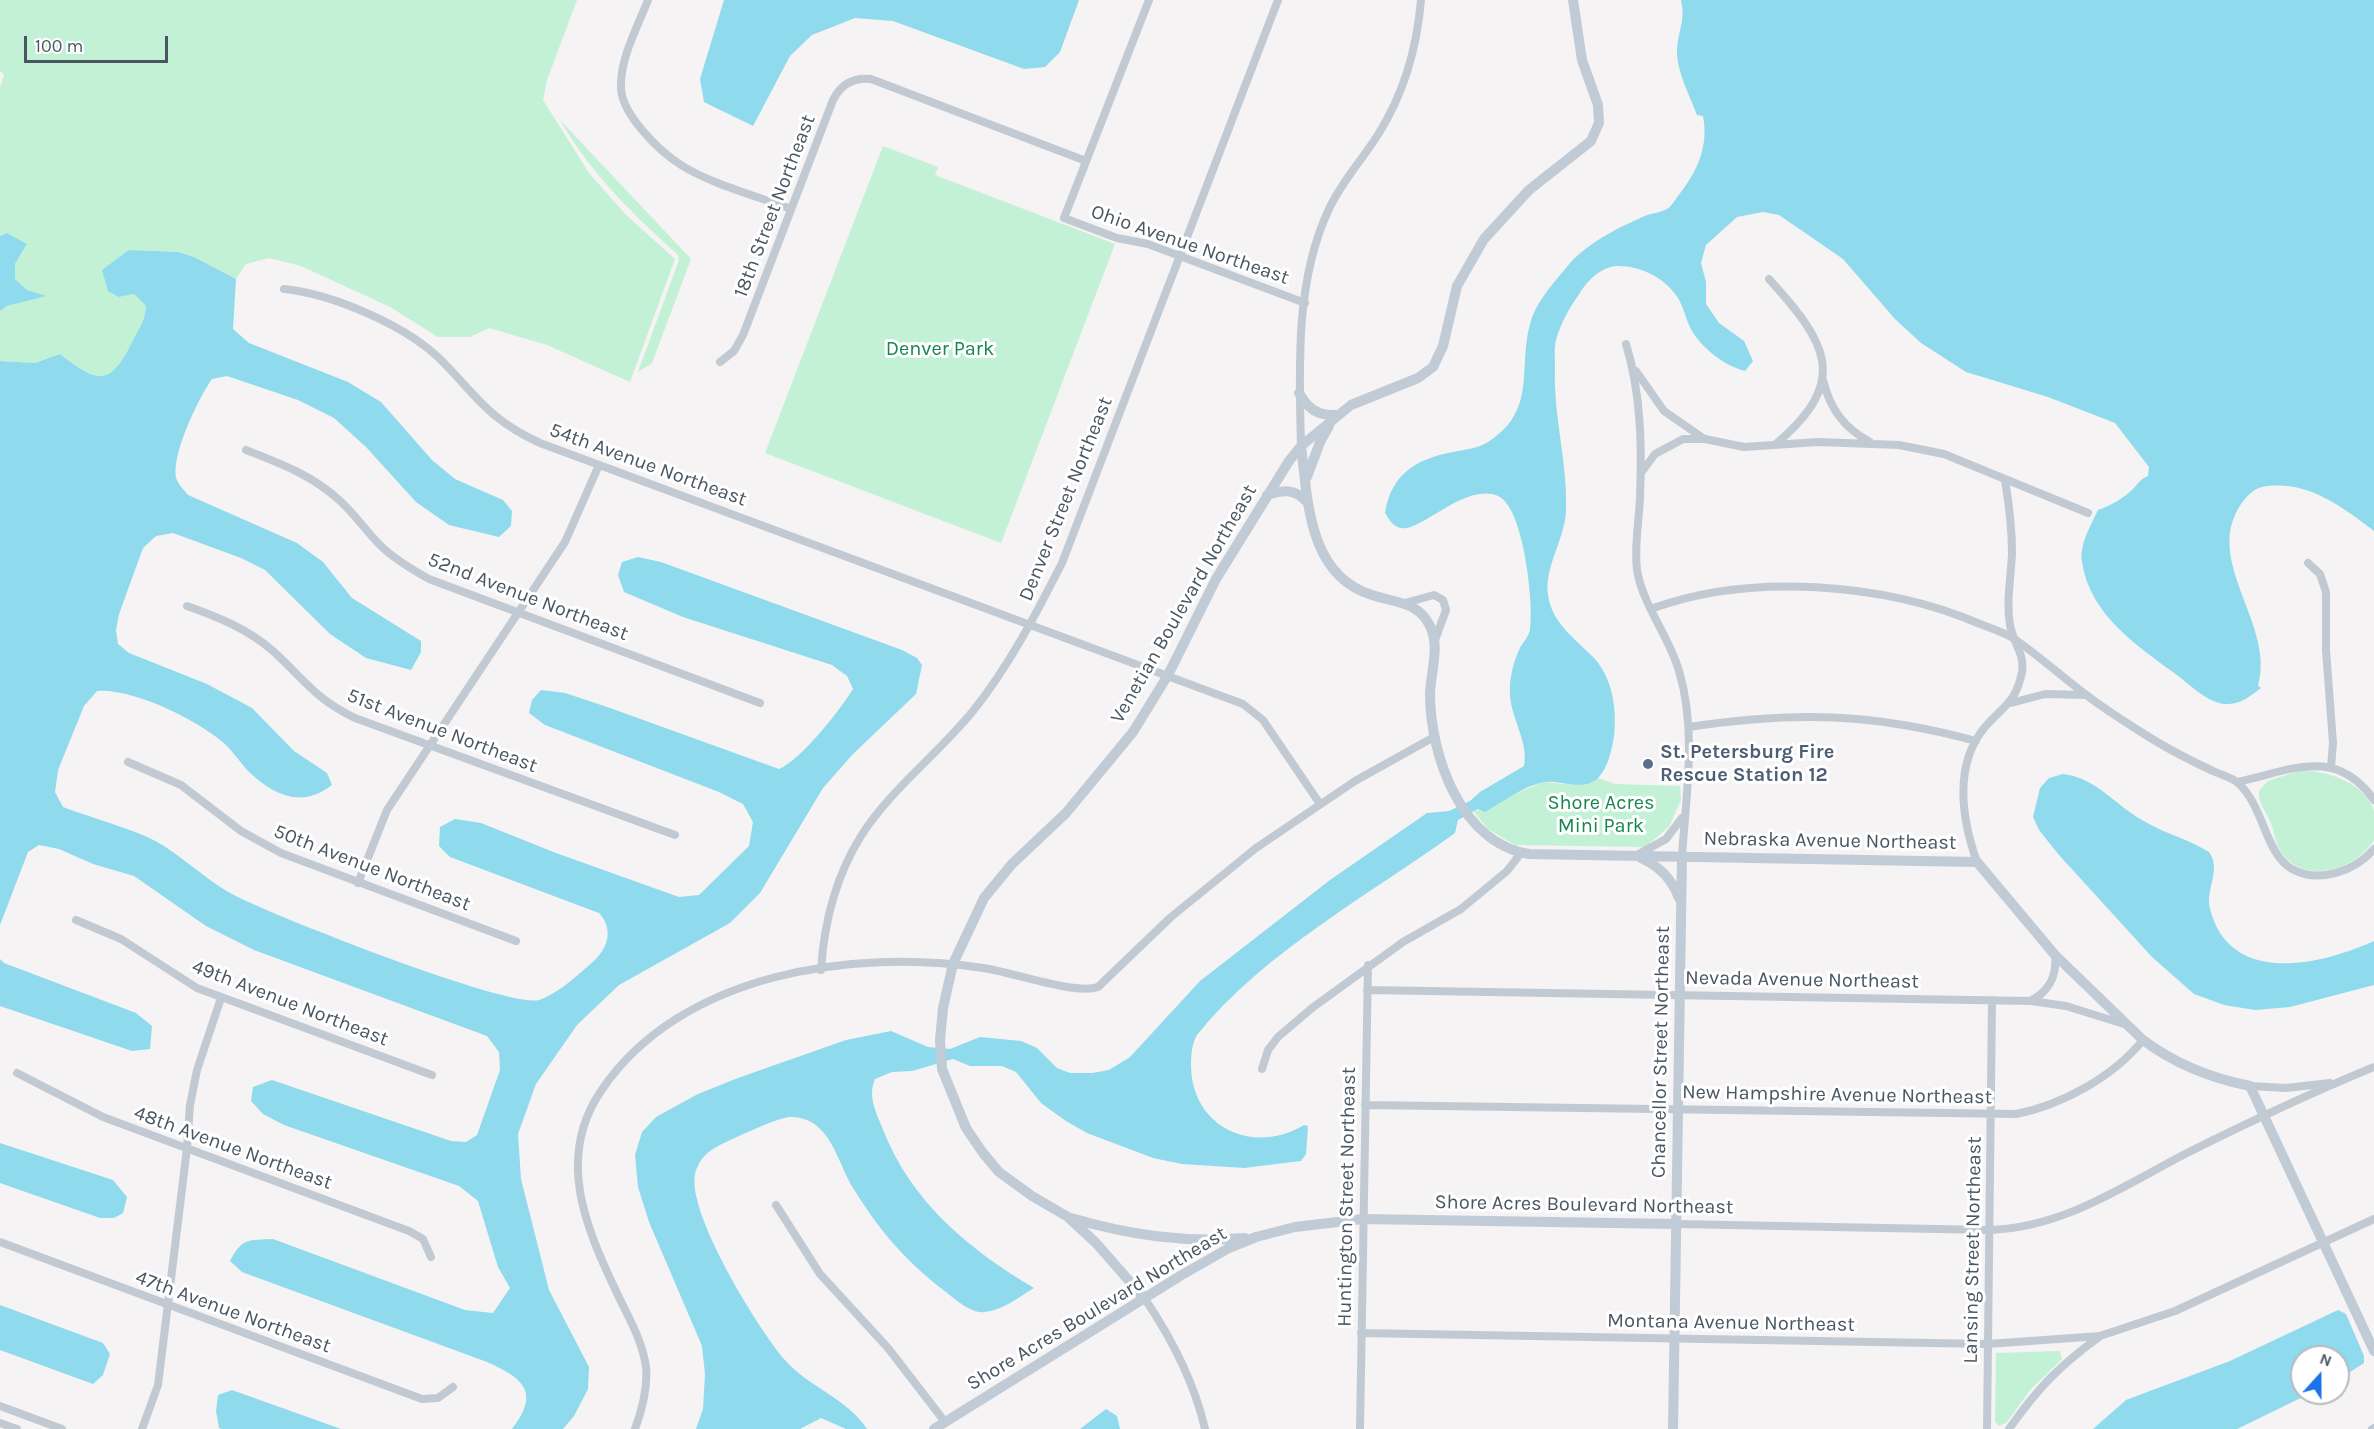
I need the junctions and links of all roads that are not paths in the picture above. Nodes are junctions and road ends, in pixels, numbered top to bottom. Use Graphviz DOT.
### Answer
graph roads {
  1 [pos="648,0"];
  2 [pos="1149,0"];
  3 [pos="1278,0"];
  4 [pos="1421,0"];
  5 [pos="1573,0"];
  6 [pos="1086,161"];
  7 [pos="791,209"];
  8 [pos="1180,256"];
  9 [pos="1769,279"];
  10 [pos="284,289"];
  11 [pos="1305,303"];
  12 [pos="1626,344"];
  13 [pos="720,362"];
  14 [pos="1634,368"];
  15 [pos="1823,379"];
  16 [pos="1299,393"];
  17 [pos="1336,416"];
  18 [pos="1706,439"];
  19 [pos="1777,443"];
  20 [pos="1873,444"];
  21 [pos="1301,446"];
  22 [pos="246,450"];
  23 [pos="598,465"];
  24 [pos="1641,475"];
  25 [pos="2005,480"];
  26 [pos="1306,483"];
  27 [pos="1267,495"];
  28 [pos="1308,503"];
  29 [pos="2088,513"];
  30 [pos="2308,563"];
  31 [pos="1405,603"];
  32 [pos="187,606"];
  33 [pos="1651,609"];
  34 [pos="517,613"];
  35 [pos="1032,624"];
  36 [pos="2012,638"];
  37 [pos="1434,641"];
  38 [pos="1168,675"];
  39 [pos="2086,695"];
  40 [pos="760,702"];
  41 [pos="2011,704"];
  42 [pos="1689,727"];
  43 [pos="1434,737"];
  44 [pos="1976,741"];
  45 [pos="428,745"];
  46 [pos="128,762"];
  47 [pos="2331,767"];
  48 [pos="2237,782"];
  49 [pos="2374,800"];
  50 [pos="1320,804"];
  51 [pos="1685,814"];
  52 [pos="675,835"];
  53 [pos="2374,849"];
  54 [pos="1521,853"];
  55 [pos="1635,856"];
  56 [pos="1682,856"];
  57 [pos="1977,862"];
  58 [pos="358,883"];
  59 [pos="1681,904"];
  60 [pos="76,920"];
  61 [pos="516,940"];
  62 [pos="2055,955"];
  63 [pos="953,964"];
  64 [pos="1368,965"];
  65 [pos="821,970"];
  66 [pos="1367,990"];
  67 [pos="1680,995"];
  68 [pos="221,998"];
  69 [pos="1992,1000"];
  70 [pos="2031,1001"];
  71 [pos="2124,1024"];
  72 [pos="2143,1040"];
  73 [pos="2374,1067"];
  74 [pos="1262,1069"];
  75 [pos="17,1073"];
  76 [pos="432,1075"];
  77 [pos="2340,1081"];
  78 [pos="2250,1086"];
  79 [pos="1365,1105"];
  80 [pos="1678,1109"];
  81 [pos="1991,1115"];
  82 [pos="2264,1116"];
  83 [pos="187,1148"];
  84 [pos="776,1205"];
  85 [pos="1068,1217"];
  86 [pos="1363,1219"];
  87 [pos="2374,1219"];
  88 [pos="1676,1224"];
  89 [pos="1989,1230"];
  90 [pos="1256,1237"];
  91 [pos="2324,1241"];
  92 [pos="0,1242"];
  93 [pos="431,1257"];
  94 [pos="1144,1299"];
  95 [pos="167,1306"];
  96 [pos="1361,1333"];
  97 [pos="2100,1336"];
  98 [pos="1674,1339"];
  99 [pos="1988,1344"];
  100 [pos="2374,1352"];
  101 [pos="453,1387"];
  102 [pos="0,1406"];
  103 [pos="945,1422"];
  104 [pos="0,1423"];
  105 [pos="51,1427"];
  106 [pos="17,1429"];
  107 [pos="62,1429"];
  108 [pos="142,1429"];
  109 [pos="635,1429"];
  110 [pos="934,1429"];
  111 [pos="1205,1429"];
  112 [pos="1360,1429"];
  113 [pos="1673,1429"];
  114 [pos="1987,1429"];
  115 [pos="2009,1429"];
  1 -- 7 [label="street"];
  2 -- 6 [label="street"];
  3 -- 8 [label="street, Denver Street Northeast"];
  4 -- 11 [label="street"];
  5 -- 17 [label="street, Venetian Boulevard Northeast"];
  6 -- 7 [label="street, 18th Street Northeast"];
  6 -- 8 [label="street, Ohio Avenue Northeast"];
  7 -- 13 [label="street, 18th Street Northeast"];
  8 -- 11 [label="street, Ohio Avenue Northeast"];
  8 -- 35 [label="street, Denver Street Northeast"];
  9 -- 15 [label="street"];
  10 -- 23 [label="street, 54th Avenue Northeast"];
  11 -- 16 [label="street"];
  12 -- 14 [label="street"];
  14 -- 18 [label="street"];
  14 -- 24 [label="street"];
  15 -- 19 [label="street"];
  15 -- 20 [label="street"];
  16 -- 17 [label="street"];
  16 -- 21 [label="street"];
  17 -- 21 [label="street, Venetian Boulevard Northeast"];
  17 -- 26 [label="street"];
  18 -- 19 [label="street"];
  18 -- 24 [label="street"];
  19 -- 20 [label="street"];
  20 -- 25 [label="street"];
  21 -- 26 [label="street"];
  21 -- 27 [label="street, Venetian Boulevard Northeast"];
  22 -- 34 [label="street, 52nd Avenue Northeast"];
  23 -- 34 [label="street"];
  23 -- 35 [label="street, 54th Avenue Northeast"];
  24 -- 33 [label="street"];
  25 -- 29 [label="street"];
  25 -- 36 [label="street"];
  26 -- 28 [label="street"];
  27 -- 28 [label="street"];
  27 -- 38 [label="street, Venetian Boulevard Northeast"];
  28 -- 31 [label="street"];
  30 -- 47 [label="street"];
  31 -- 37 [label="street"];
  31 -- 37 [label="street"];
  32 -- 45 [label="street, 51st Avenue Northeast"];
  33 -- 36 [label="street"];
  33 -- 42 [label="street"];
  34 -- 40 [label="street, 52nd Avenue Northeast"];
  34 -- 45 [label="street"];
  35 -- 38 [label="street, 54th Avenue Northeast"];
  35 -- 65 [label="street, Denver Street Northeast"];
  36 -- 39 [label="street"];
  36 -- 41 [label="street"];
  37 -- 43 [label="street"];
  38 -- 50 [label="street, 54th Avenue Northeast"];
  38 -- 63 [label="street, Venetian Boulevard Northeast"];
  39 -- 41 [label="street"];
  39 -- 48 [label="street"];
  41 -- 44 [label="street"];
  42 -- 44 [label="street"];
  42 -- 51 [label="street"];
  43 -- 50 [label="street"];
  43 -- 54 [label="street"];
  44 -- 57 [label="street"];
  45 -- 52 [label="street, 51st Avenue Northeast"];
  45 -- 58 [label="street"];
  46 -- 58 [label="street, 50th Avenue Northeast"];
  47 -- 48 [label="street"];
  47 -- 49 [label="street"];
  48 -- 53 [label="street"];
  50 -- 63 [label="street"];
  51 -- 55 [label="street"];
  51 -- 56 [label="street"];
  54 -- 55 [label="street, Nebraska Avenue Northeast"];
  54 -- 64 [label="street"];
  55 -- 56 [label="street, Nebraska Avenue Northeast"];
  55 -- 59 [label="street"];
  56 -- 57 [label="street, Nebraska Avenue Northeast"];
  56 -- 59 [label="street, Chancellor Street Northeast"];
  57 -- 62 [label="street"];
  58 -- 61 [label="street, 50th Avenue Northeast"];
  59 -- 67 [label="street, Chancellor Street Northeast"];
  60 -- 68 [label="street, 49th Avenue Northeast"];
  62 -- 70 [label="street"];
  62 -- 71 [label="street"];
  63 -- 65 [label="street"];
  63 -- 85 [label="street, Venetian Boulevard Northeast"];
  64 -- 66 [label="street, Huntington Street Northeast"];
  64 -- 74 [label="street"];
  65 -- 109 [label="street"];
  66 -- 67 [label="street, Nevada Avenue Northeast"];
  66 -- 79 [label="street, Huntington Street Northeast"];
  67 -- 69 [label="street, Nevada Avenue Northeast"];
  67 -- 80 [label="street, Chancellor Street Northeast"];
  68 -- 76 [label="street, 49th Avenue Northeast"];
  68 -- 83 [label="street"];
  69 -- 70 [label="street, Nevada Avenue Northeast"];
  69 -- 81 [label="street, Lansing Street Northeast"];
  70 -- 71 [label="street, Nevada Avenue Northeast"];
  71 -- 72 [label="street"];
  72 -- 78 [label="street"];
  72 -- 81 [label="street, New Hampshire Avenue Northeast"];
  73 -- 77 [label="street"];
  75 -- 83 [label="street, 48th Avenue Northeast"];
  77 -- 78 [label="street"];
  77 -- 82 [label="street, Shore Acres Boulevard Northeast"];
  78 -- 82 [label="street"];
  79 -- 80 [label="street, New Hampshire Avenue Northeast"];
  79 -- 86 [label="street, Huntington Street Northeast"];
  80 -- 81 [label="street, New Hampshire Avenue Northeast"];
  80 -- 88 [label="street, Chancellor Street Northeast"];
  81 -- 89 [label="street, Lansing Street Northeast"];
  82 -- 89 [label="street, Shore Acres Boulevard Northeast"];
  82 -- 91 [label="street"];
  83 -- 93 [label="street, 48th Avenue Northeast"];
  83 -- 95 [label="street"];
  84 -- 103 [label="street"];
  85 -- 90 [label="street, Venetian Boulevard Northeast"];
  85 -- 94 [label="street, Venetian Boulevard Northeast"];
  86 -- 88 [label="street, Shore Acres Boulevard Northeast"];
  86 -- 90 [label="street, Shore Acres Boulevard Northeast"];
  86 -- 96 [label="street, Huntington Street Northeast"];
  87 -- 91 [label="street, Montana Avenue Northeast"];
  88 -- 89 [label="street, Shore Acres Boulevard Northeast"];
  88 -- 98 [label="street, Chancellor Street Northeast"];
  89 -- 99 [label="street, Lansing Street Northeast"];
  90 -- 94 [label="street, Shore Acres Boulevard Northeast"];
  91 -- 97 [label="street, Montana Avenue Northeast"];
  91 -- 100 [label="street"];
  92 -- 95 [label="street, 47th Avenue Northeast"];
  94 -- 103 [label="street, Shore Acres Boulevard Northeast"];
  94 -- 111 [label="street, Venetian Boulevard Northeast"];
  95 -- 101 [label="street, 47th Avenue Northeast"];
  95 -- 108 [label="street"];
  96 -- 98 [label="street, Montana Avenue Northeast"];
  96 -- 112 [label="street, Huntington Street Northeast"];
  97 -- 99 [label="street, Montana Avenue Northeast"];
  97 -- 115 [label="street, Montana Avenue Northeast"];
  98 -- 99 [label="street, Montana Avenue Northeast"];
  98 -- 113 [label="street, Chancellor Street Northeast"];
  99 -- 114 [label="street, Lansing Street Northeast"];
  102 -- 105 [label="street"];
  103 -- 110 [label="street, Shore Acres Boulevard Northeast"];
  104 -- 106 [label="street"];
  105 -- 107 [label="street"];
}
